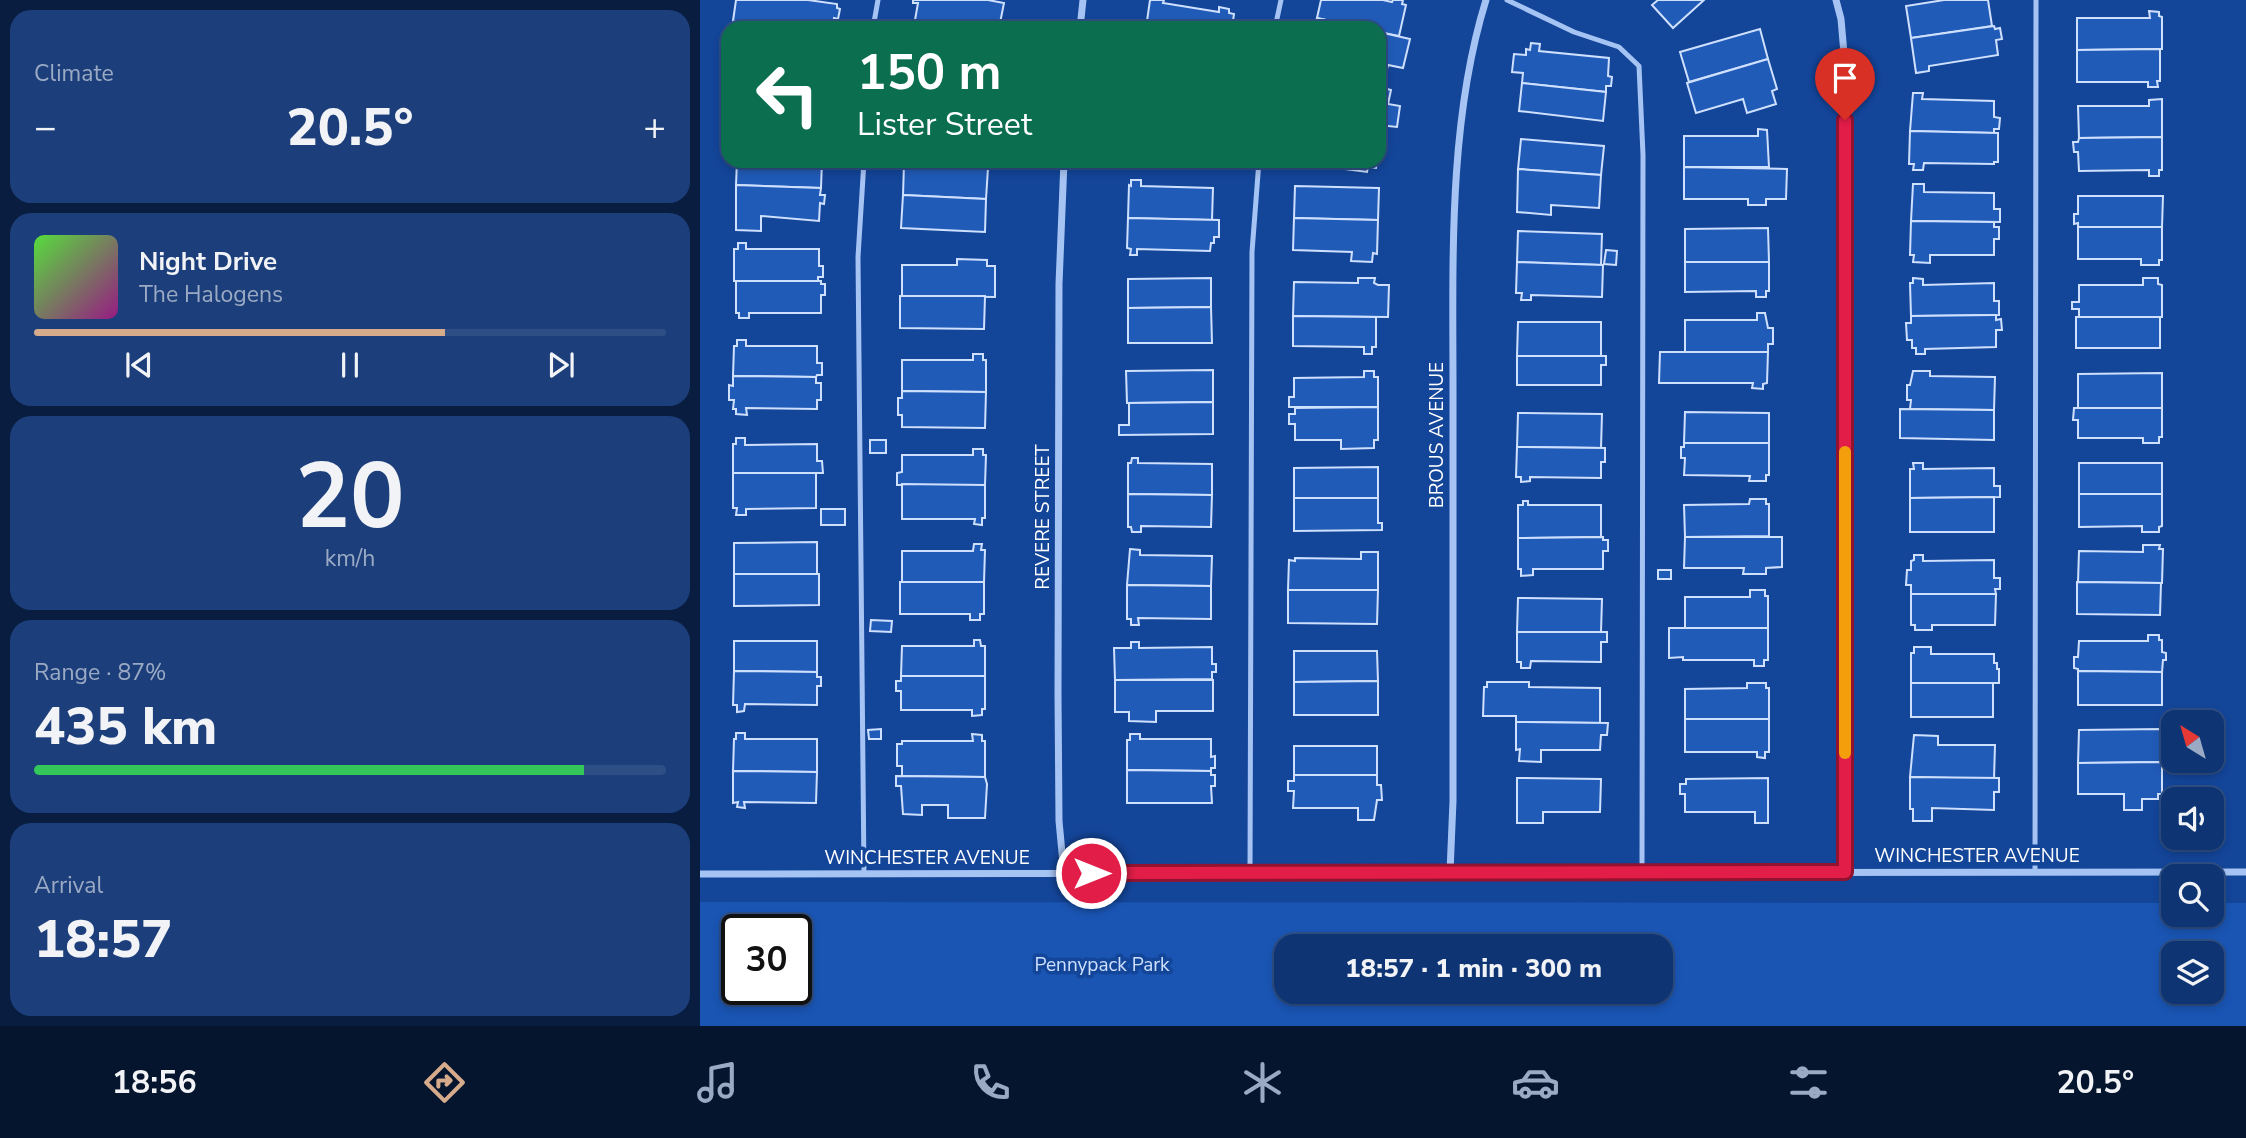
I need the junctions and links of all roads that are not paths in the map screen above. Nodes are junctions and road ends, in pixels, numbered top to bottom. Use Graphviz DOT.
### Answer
graph roads {
  1 [pos="878,0"];
  2 [pos="1083,0"];
  3 [pos="1281,0"];
  4 [pos="1486,0"];
  5 [pos="1507,0"];
  6 [pos="1836,0"];
  7 [pos="2036,0"];
  8 [pos="874,21"];
  9 [pos="1081,21"];
  10 [pos="1276,21"];
  11 [pos="864,168"];
  12 [pos="1064,168"];
  13 [pos="1258,168"];
  14 [pos="1450,872"];
  15 [pos="1642,872"];
  16 [pos="1845,872"];
  17 [pos="2035,872"];
  18 [pos="2246,872"];
  19 [pos="1064,873"];
  20 [pos="1250,873"];
  21 [pos="700,874"];
  22 [pos="864,874"];
  1 -- 8 [label="lane"];
  2 -- 9 [label="street"];
  3 -- 10 [label="lane"];
  4 -- 14 [label="street, BROUS AVENUE"];
  5 -- 15 [label="lane"];
  6 -- 16 [label="street"];
  7 -- 17 [label="lane"];
  11 -- 22 [label="lane"];
  12 -- 19 [label="street, REVERE STREET"];
  13 -- 20 [label="lane"];
  14 -- 15 [label="street, WINCHESTER AVENUE"];
  14 -- 20 [label="street, WINCHESTER AVENUE"];
  15 -- 16 [label="street, WINCHESTER AVENUE"];
  16 -- 17 [label="street, WINCHESTER AVENUE"];
  17 -- 18 [label="street, WINCHESTER AVENUE"];
  19 -- 20 [label="street, WINCHESTER AVENUE"];
  19 -- 22 [label="street, WINCHESTER AVENUE"];
  21 -- 22 [label="street, WINCHESTER AVENUE"];
}
